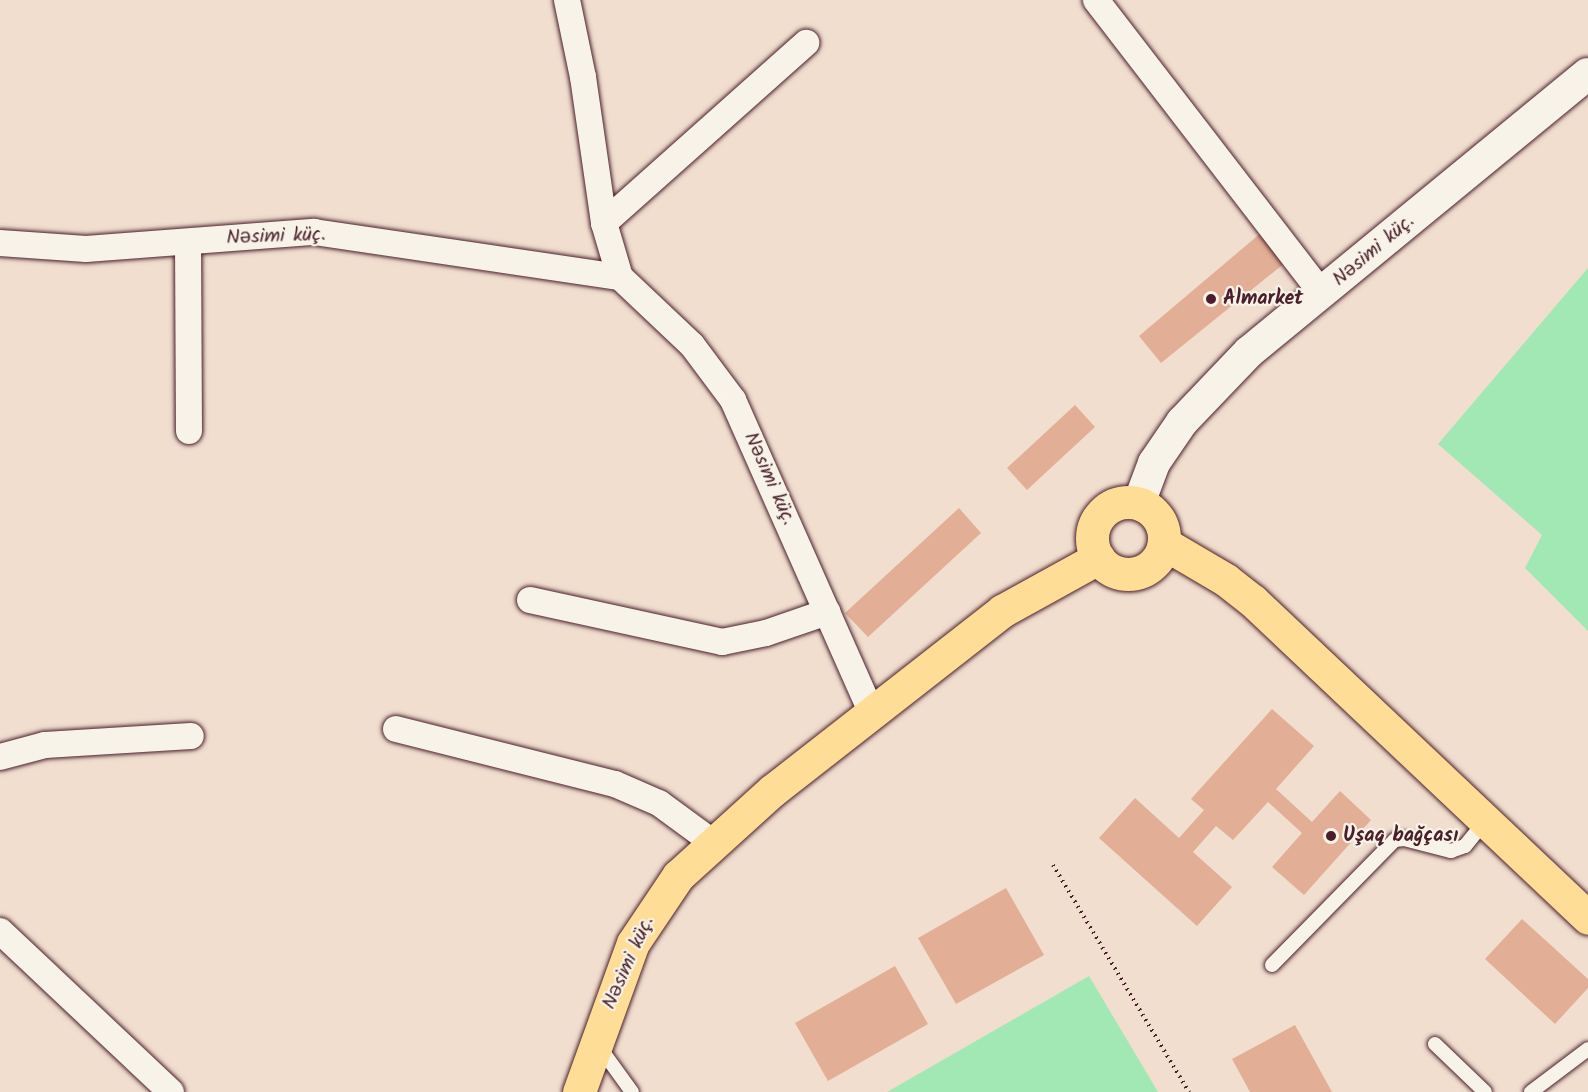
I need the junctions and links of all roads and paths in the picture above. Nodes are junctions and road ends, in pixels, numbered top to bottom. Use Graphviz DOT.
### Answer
graph roads {
  1 [pos="567,0"];
  2 [pos="1096,0"];
  3 [pos="806,43"];
  4 [pos="1588,74"];
  5 [pos="604,223"];
  6 [pos="188,242"];
  7 [pos="0,243"];
  8 [pos="620,278"];
  9 [pos="1322,293"];
  10 [pos="189,431"];
  11 [pos="1139,503"];
  12 [pos="1165,544"];
  13 [pos="1098,558"];
  14 [pos="530,600"];
  15 [pos="827,612"];
  16 [pos="871,711"];
  17 [pos="396,729"];
  18 [pos="191,736"];
  19 [pos="0,757"];
  20 [pos="1485,821"];
  21 [pos="712,842"];
  22 [pos="1053,865"];
  23 [pos="1588,918"];
  24 [pos="0,931"];
  25 [pos="1272,965"];
  26 [pos="595,1041"];
  27 [pos="1436,1044"];
  28 [pos="1588,1049"];
  29 [pos="171,1092"];
  30 [pos="579,1092"];
  31 [pos="632,1092"];
  32 [pos="1189,1092"];
  33 [pos="1485,1092"];
  34 [pos="1531,1092"];
  1 -- 5 [label="street"];
  2 -- 9 [label="street"];
  3 -- 5 [label="street"];
  4 -- 9 [label="street, Nəsimi küç."];
  5 -- 8 [label="street"];
  6 -- 7 [label="street, Nəsimi küç."];
  6 -- 8 [label="street, Nəsimi küç."];
  6 -- 10 [label="street"];
  8 -- 15 [label="street, Nəsimi küç."];
  9 -- 11 [label="street, Nəsimi küç."];
  11 -- 12 [label="main road"];
  11 -- 13 [label="main road"];
  12 -- 13 [label="main road"];
  12 -- 20 [label="main road"];
  13 -- 16 [label="main road, Nəsimi küç."];
  14 -- 15 [label="street"];
  15 -- 16 [label="street, Nəsimi küç."];
  16 -- 21 [label="main road, Nəsimi küç."];
  17 -- 21 [label="street"];
  18 -- 19 [label="street"];
  20 -- 23 [label="main road"];
  20 -- 25 [label="lane"];
  21 -- 26 [label="main road, Nəsimi küç."];
  22 -- 32 [label="path"];
  24 -- 29 [label="street"];
  26 -- 30 [label="main road, Nəsimi küç."];
  26 -- 31 [label="lane"];
  27 -- 33 [label="lane"];
  28 -- 34 [label="lane"];
}
